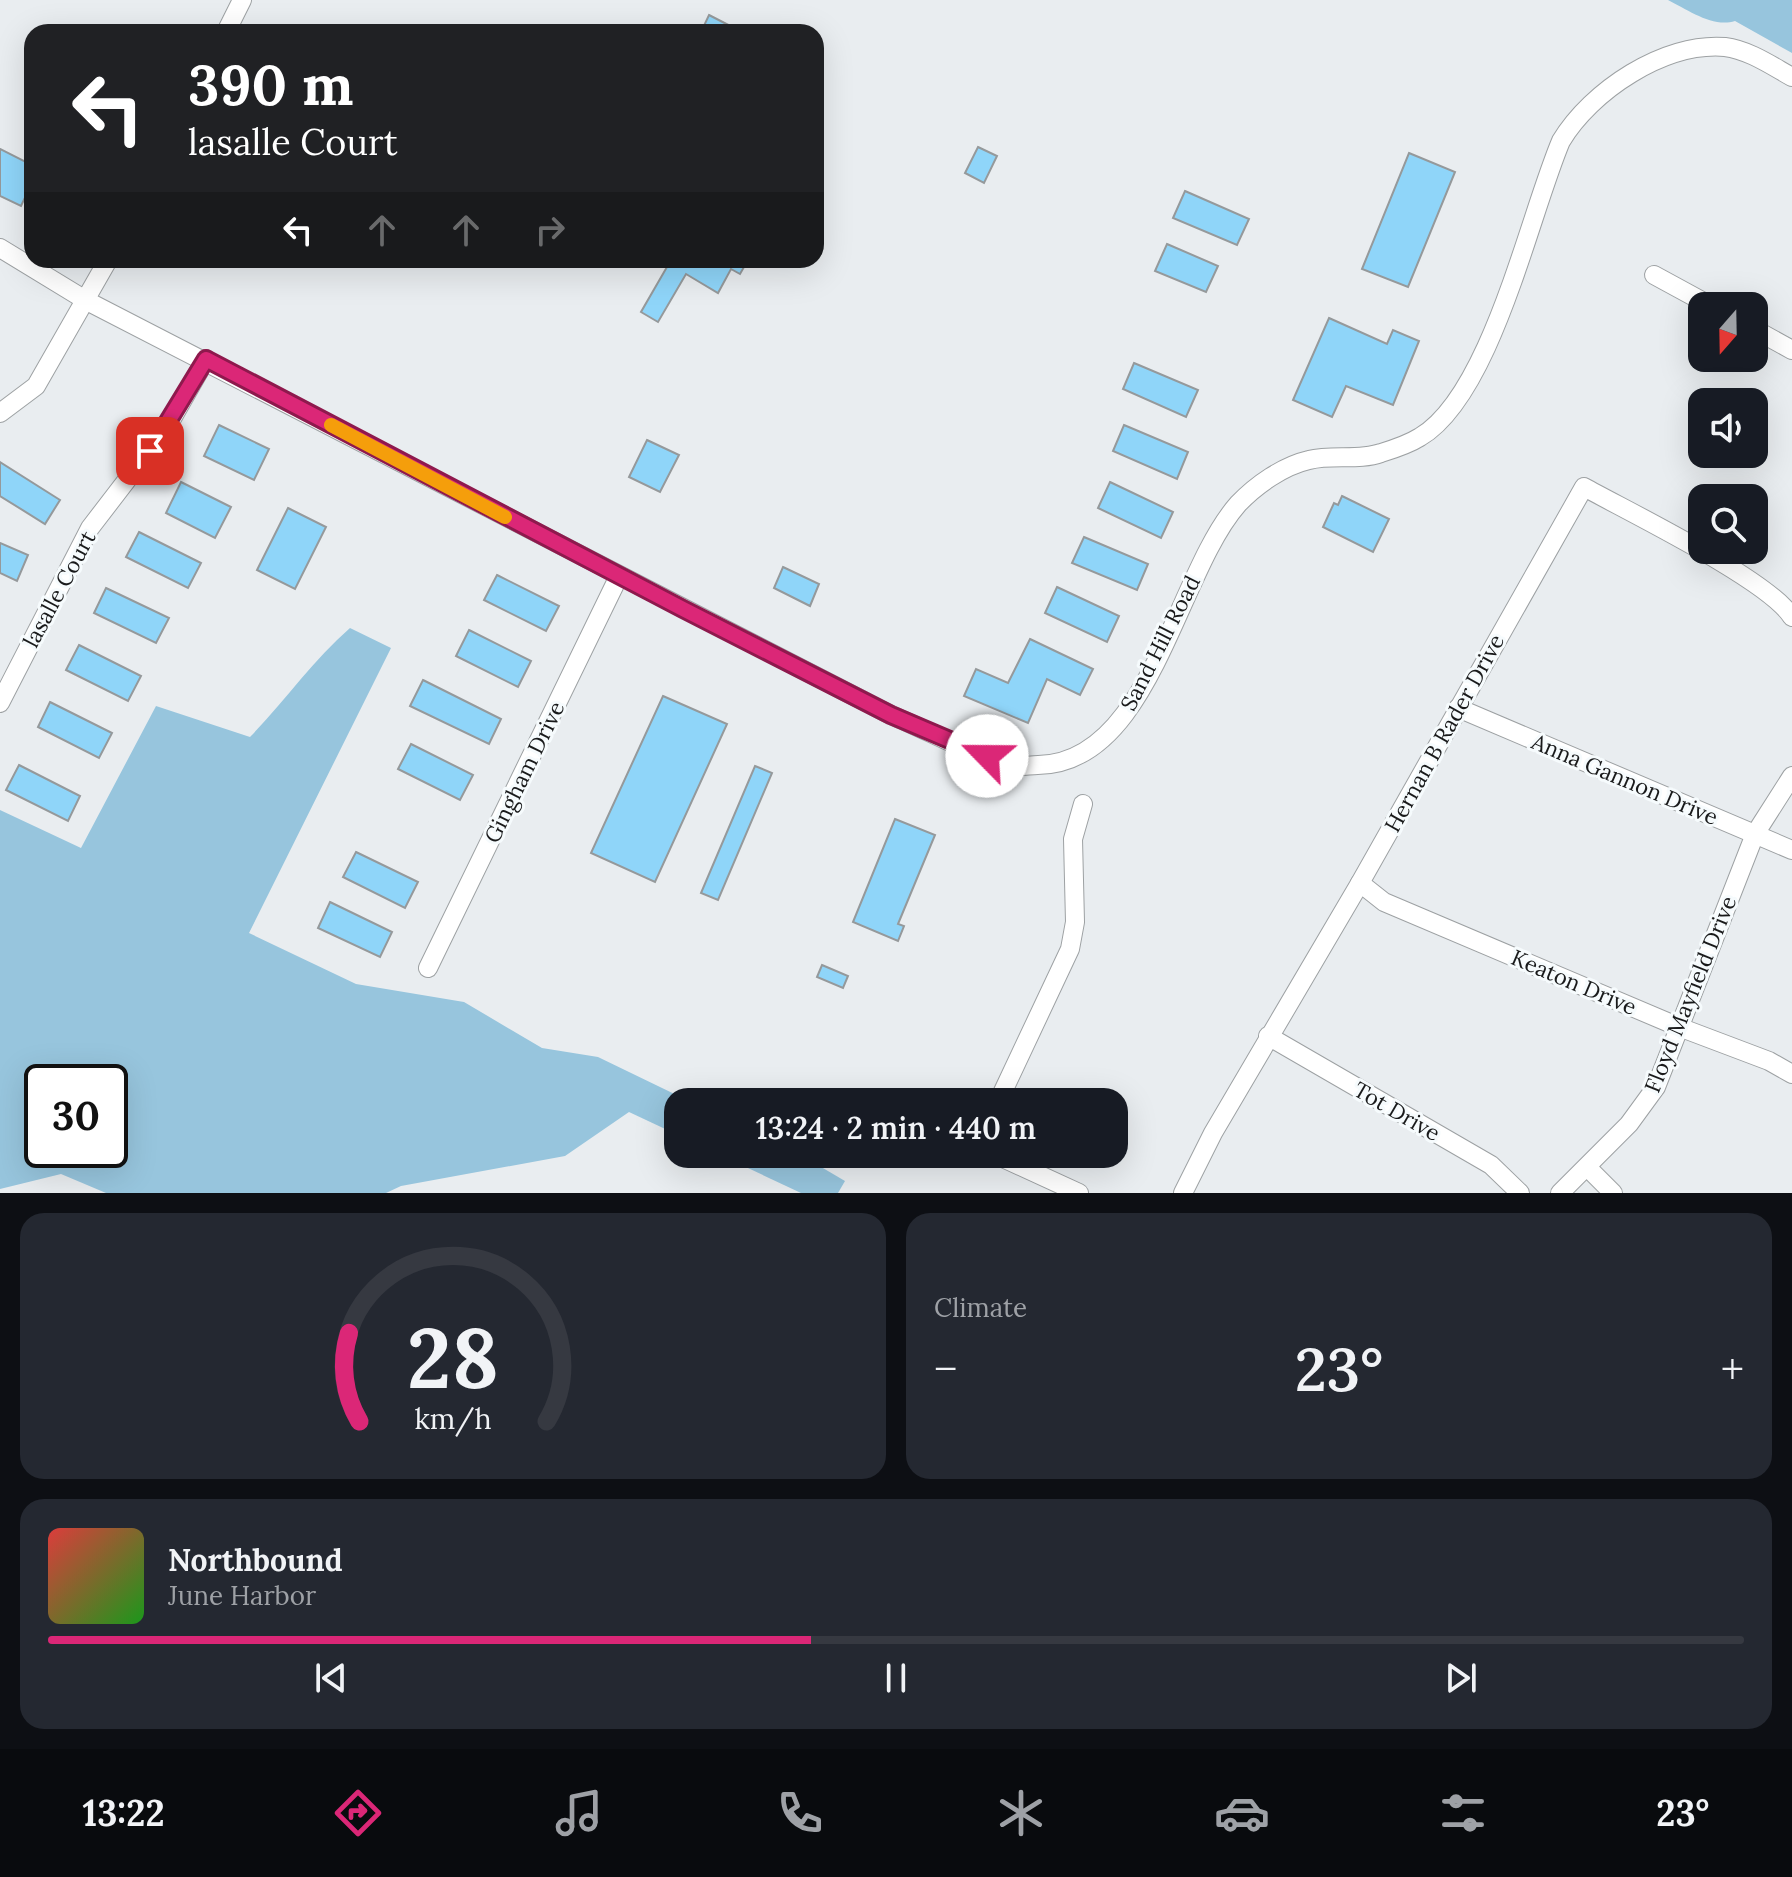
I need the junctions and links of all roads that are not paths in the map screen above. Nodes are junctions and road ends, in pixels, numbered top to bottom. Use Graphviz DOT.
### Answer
graph roads {
  1 [pos="242,0"];
  2 [pos="230,24"];
  3 [pos="1792,77"];
  4 [pos="0,248"];
  5 [pos="24,263"];
  6 [pos="33,268"];
  7 [pos="104,268"];
  8 [pos="1654,275"];
  9 [pos="1688,293"];
  10 [pos="87,301"];
  11 [pos="1768,337"];
  12 [pos="1792,350"];
  13 [pos="206,359"];
  14 [pos="0,413"];
  15 [pos="619,576"];
  16 [pos="1792,617"];
  17 [pos="0,703"];
  18 [pos="1458,708"];
  19 [pos="1792,776"];
  20 [pos="1083,804"];
  21 [pos="1755,834"];
  22 [pos="1792,850"];
  23 [pos="1360,883"];
  24 [pos="428,968"];
  25 [pos="1679,1027"];
  26 [pos="1268,1036"];
  27 [pos="1792,1074"];
  28 [pos="1005,1088"];
  29 [pos="1025,1168"];
  30 [pos="1588,1168"];
  31 [pos="1079,1193"];
  32 [pos="1183,1193"];
  33 [pos="1520,1193"];
  34 [pos="1560,1193"];
  35 [pos="1613,1193"];
  1 -- 2 [label="street"];
  3 -- 15 [label="street, Sand Hill Road"];
  4 -- 5 [label="street, Sand Hill Road"];
  6 -- 10 [label="street, Sand Hill Road"];
  7 -- 10 [label="street"];
  8 -- 9 [label="street"];
  10 -- 13 [label="street, Sand Hill Road"];
  10 -- 14 [label="street"];
  11 -- 12 [label="street"];
  13 -- 15 [label="street, Sand Hill Road"];
  13 -- 17 [label="street, lasalle Court"];
  15 -- 24 [label="street, Gingham Drive"];
  16 -- 18 [label="street, Hernan B Rader Drive"];
  18 -- 21 [label="street, Anna Gannon Drive"];
  18 -- 23 [label="street, Hernan B Rader Drive"];
  19 -- 21 [label="street, Floyd Mayfield Drive"];
  20 -- 28 [label="street"];
  21 -- 22 [label="street, Anna Gannon Drive"];
  21 -- 25 [label="street, Floyd Mayfield Drive"];
  23 -- 25 [label="street, Keaton Drive"];
  23 -- 26 [label="street, Hernan B Rader Drive"];
  25 -- 27 [label="street, Keaton Drive"];
  25 -- 30 [label="street, Floyd Mayfield Drive"];
  26 -- 32 [label="street, Hernan B Rader Drive"];
  26 -- 33 [label="street, Tot Drive"];
  29 -- 31 [label="street"];
  30 -- 34 [label="street, Floyd Mayfield Drive"];
  30 -- 35 [label="street"];
}
